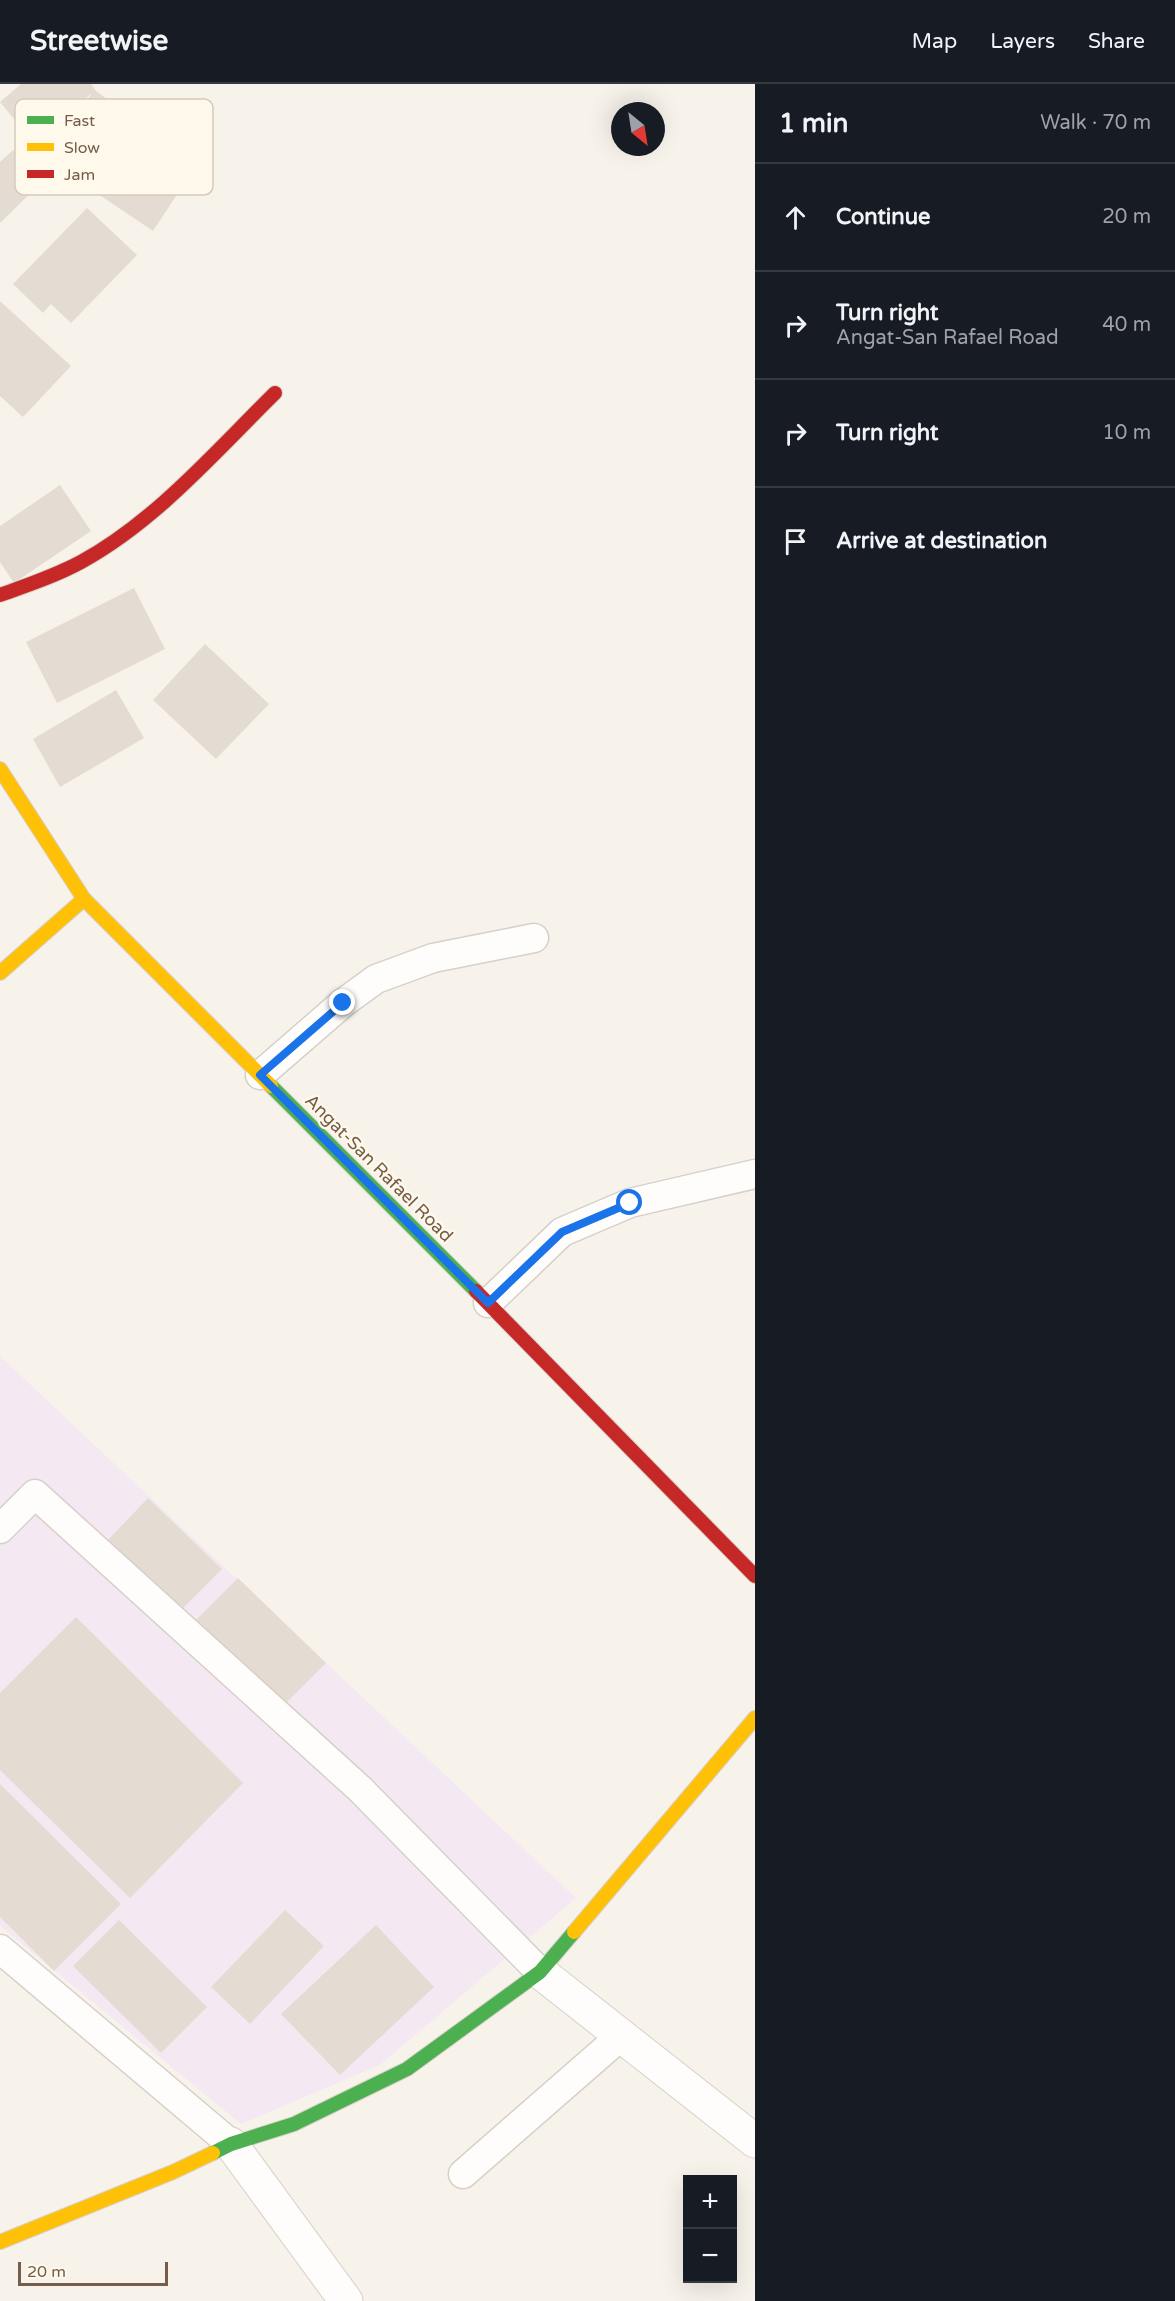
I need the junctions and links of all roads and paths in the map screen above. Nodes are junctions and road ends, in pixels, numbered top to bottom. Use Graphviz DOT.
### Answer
graph roads {
  1 [pos="276,393"];
  2 [pos="0,595"];
  3 [pos="0,769"];
  4 [pos="84,898"];
  5 [pos="534,938"];
  6 [pos="0,973"];
  7 [pos="260,1075"];
  8 [pos="755,1174"];
  9 [pos="488,1303"];
  10 [pos="0,1529"];
  11 [pos="755,1576"];
  12 [pos="755,1718"];
  13 [pos="0,1949"];
  14 [pos="540,1972"];
  15 [pos="621,2036"];
  16 [pos="755,2141"];
  17 [pos="231,2145"];
  18 [pos="464,2174"];
  19 [pos="0,2242"];
  20 [pos="346,2301"];
  1 -- 2 [label="street"];
  3 -- 4 [label="street, Angat-San Rafael Road"];
  4 -- 6 [label="street"];
  4 -- 7 [label="street, Angat-San Rafael Road"];
  5 -- 7 [label="lane"];
  7 -- 9 [label="street, Angat-San Rafael Road"];
  8 -- 9 [label="lane"];
  9 -- 11 [label="street, Angat-San Rafael Road"];
  10 -- 14 [label="lane"];
  12 -- 14 [label="street"];
  13 -- 17 [label="lane"];
  14 -- 15 [label="street"];
  14 -- 17 [label="street"];
  15 -- 16 [label="street"];
  15 -- 18 [label="lane"];
  17 -- 19 [label="street"];
  17 -- 20 [label="street"];
}
